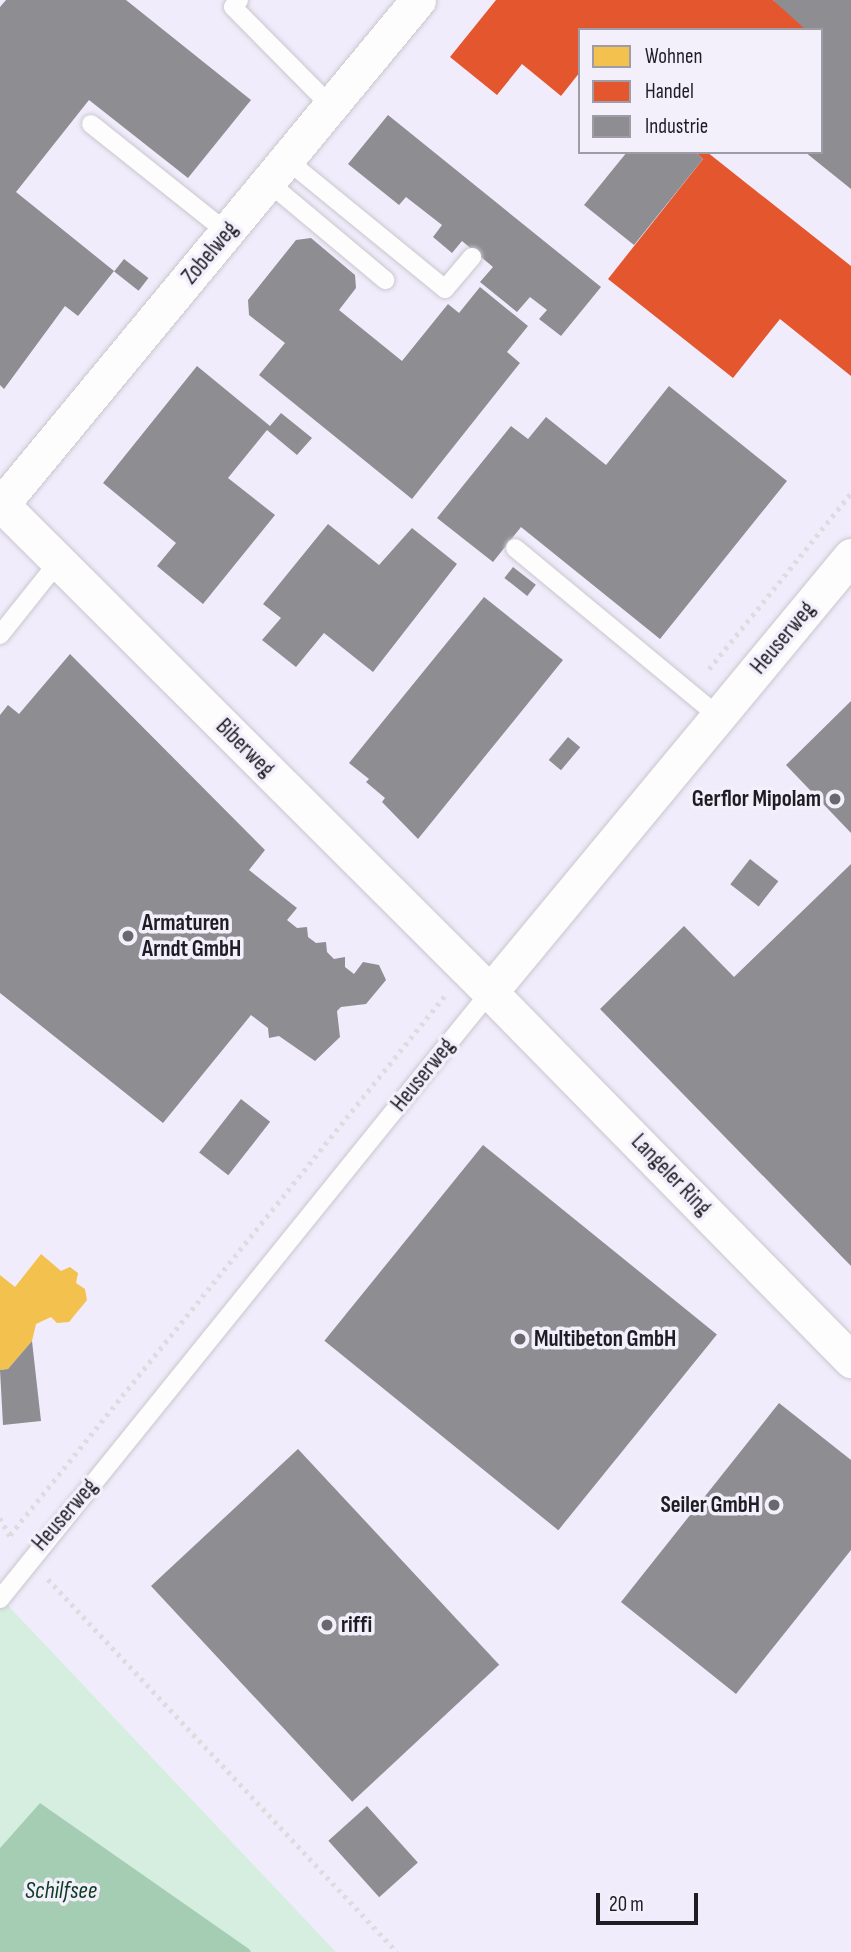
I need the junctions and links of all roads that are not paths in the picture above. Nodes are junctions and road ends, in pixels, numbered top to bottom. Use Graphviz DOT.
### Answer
graph roads {
  1 [pos="239,0"];
  2 [pos="418,0"];
  3 [pos="331,106"];
  4 [pos="91,124"];
  5 [pos="278,171"];
  6 [pos="227,232"];
  7 [pos="472,257"];
  8 [pos="385,280"];
  9 [pos="1,504"];
  10 [pos="515,548"];
  11 [pos="851,556"];
  12 [pos="59,561"];
  13 [pos="0,635"];
  14 [pos="718,716"];
  15 [pos="478,980"];
  16 [pos="851,1360"];
  17 [pos="0,1599"];
  1 -- 3 [label="lane"];
  2 -- 3 [label="street, Zobelweg"];
  3 -- 5 [label="street, Zobelweg"];
  4 -- 6 [label="lane"];
  5 -- 6 [label="street, Zobelweg"];
  5 -- 7 [label="lane"];
  5 -- 8 [label="lane"];
  6 -- 9 [label="street, Zobelweg"];
  9 -- 12 [label="street, Biberweg"];
  10 -- 14 [label="lane"];
  11 -- 14 [label="street, Heuserweg"];
  12 -- 13 [label="lane"];
  12 -- 15 [label="street, Biberweg"];
  14 -- 15 [label="street, Heuserweg"];
  15 -- 16 [label="street, Langeler Ring"];
  15 -- 17 [label="lane, Heuserweg"];
}
